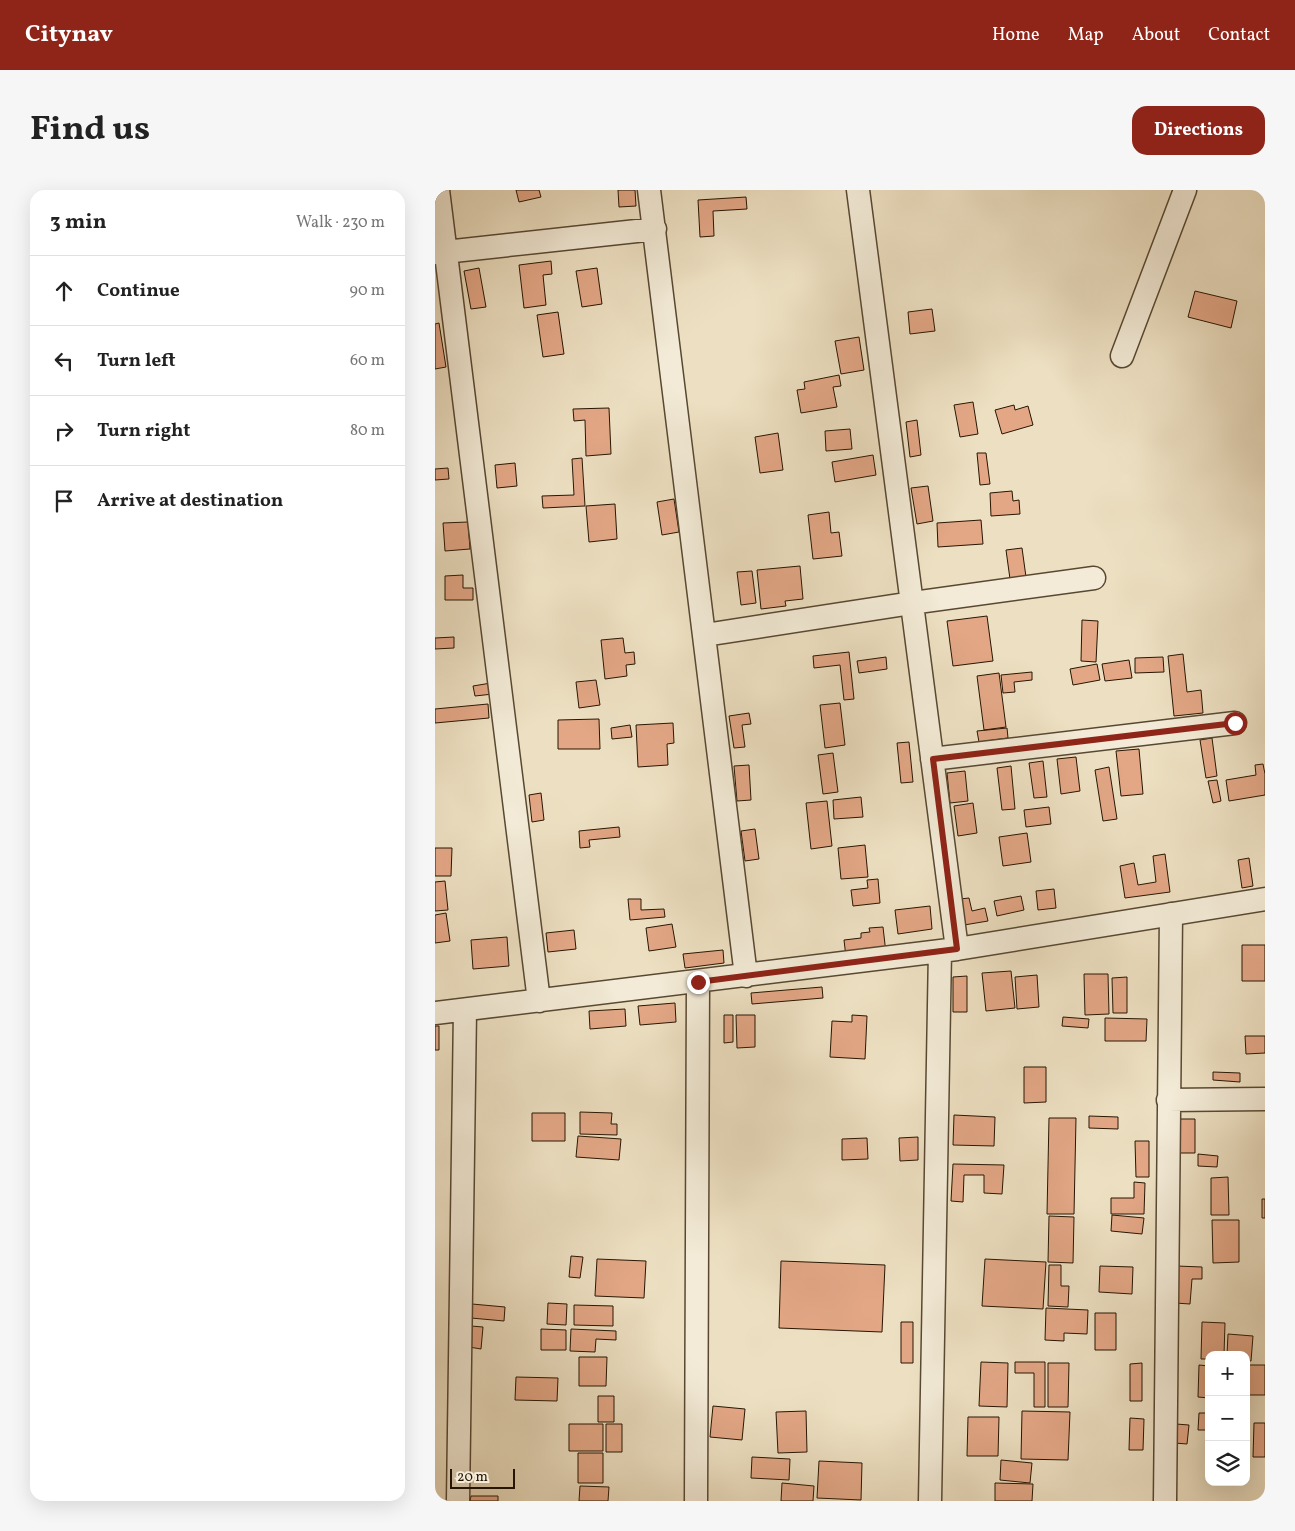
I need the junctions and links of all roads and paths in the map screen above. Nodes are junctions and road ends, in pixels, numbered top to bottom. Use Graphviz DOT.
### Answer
graph roads {
  1 [pos="438,190"];
  2 [pos="649,190"];
  3 [pos="858,190"];
  4 [pos="1185,190"];
  5 [pos="655,229"];
  6 [pos="441,252"];
  7 [pos="1122,356"];
  8 [pos="1094,578"];
  9 [pos="912,603"];
  10 [pos="705,635"];
  11 [pos="1235,723"];
  12 [pos="933,759"];
  13 [pos="1265,899"];
  14 [pos="1171,914"];
  15 [pos="948,950"];
  16 [pos="746,976"];
  17 [pos="698,982"];
  18 [pos="539,1001"];
  19 [pos="465,1010"];
  20 [pos="435,1013"];
  21 [pos="1265,1099"];
  22 [pos="1168,1100"];
  23 [pos="458,1501"];
  24 [pos="696,1501"];
  25 [pos="930,1501"];
  26 [pos="1165,1501"];
  1 -- 6 [label="street"];
  2 -- 5 [label="street"];
  3 -- 9 [label="street"];
  4 -- 7 [label="street"];
  5 -- 6 [label="street"];
  5 -- 10 [label="street"];
  6 -- 18 [label="street"];
  8 -- 9 [label="street"];
  9 -- 10 [label="street"];
  9 -- 12 [label="street"];
  10 -- 16 [label="street"];
  11 -- 12 [label="street"];
  12 -- 15 [label="street"];
  13 -- 14 [label="street"];
  14 -- 15 [label="street"];
  14 -- 22 [label="street"];
  15 -- 16 [label="street"];
  15 -- 25 [label="street"];
  16 -- 17 [label="street"];
  17 -- 18 [label="street"];
  17 -- 24 [label="street"];
  18 -- 19 [label="street"];
  19 -- 20 [label="street"];
  19 -- 23 [label="street"];
  21 -- 22 [label="street"];
  22 -- 26 [label="street"];
}
